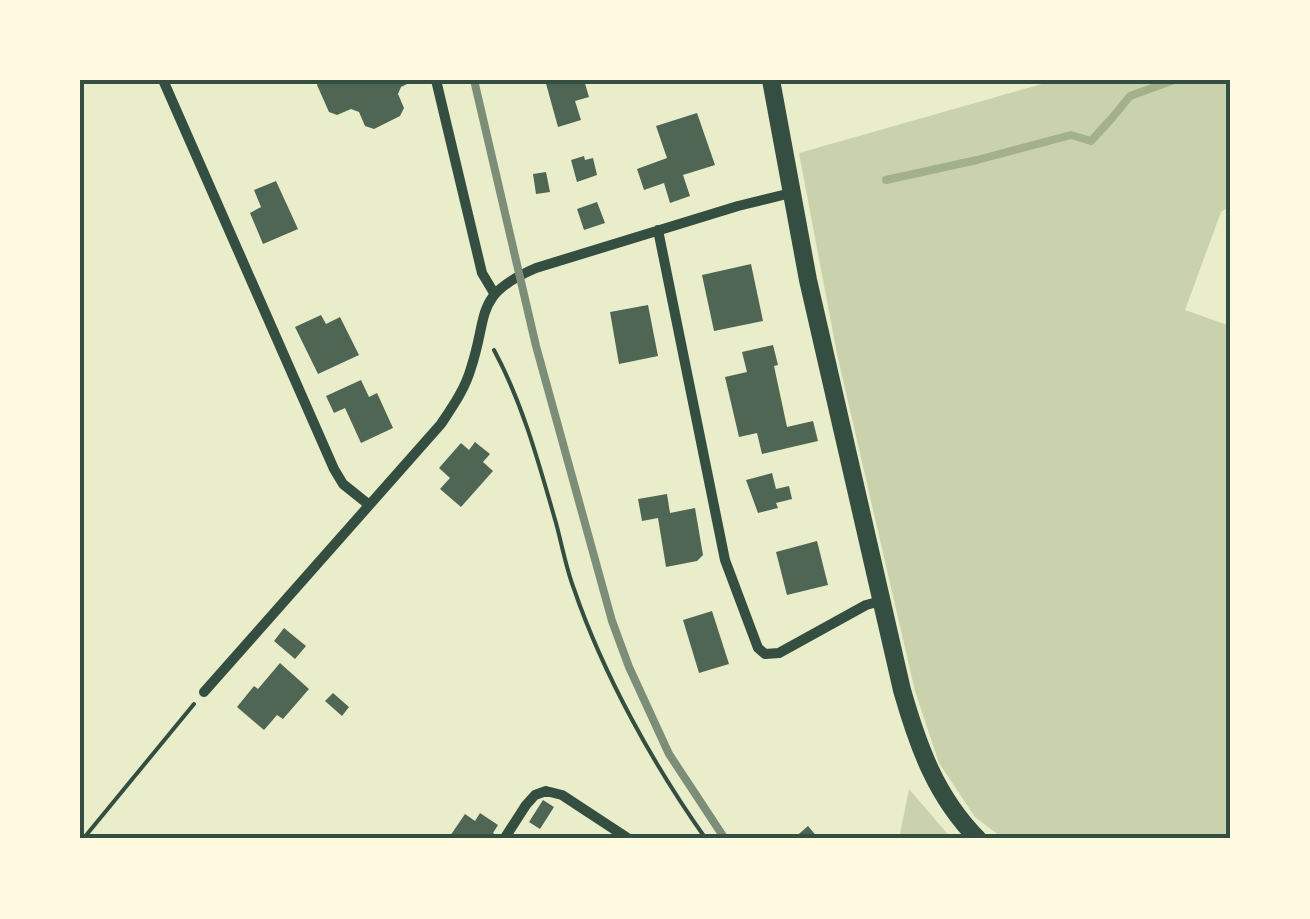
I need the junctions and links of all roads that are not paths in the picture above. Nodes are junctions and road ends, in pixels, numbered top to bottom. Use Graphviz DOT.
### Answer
graph roads {
  1 [pos="163,80"];
  2 [pos="436,80"];
  3 [pos="771,80"];
  4 [pos="791,193"];
  5 [pos="658,230"];
  6 [pos="494,293"];
  7 [pos="368,504"];
  8 [pos="881,601"];
  9 [pos="204,692"];
  10 [pos="506,836"];
  11 [pos="629,839"];
  12 [pos="978,839"];
  1 -- 7 [label="street"];
  2 -- 6 [label="street"];
  3 -- 4 [label="street"];
  4 -- 5 [label="street"];
  4 -- 8 [label="street"];
  5 -- 6 [label="street"];
  5 -- 8 [label="street"];
  6 -- 7 [label="street"];
  7 -- 9 [label="street"];
  8 -- 12 [label="street"];
  10 -- 11 [label="street"];
}
